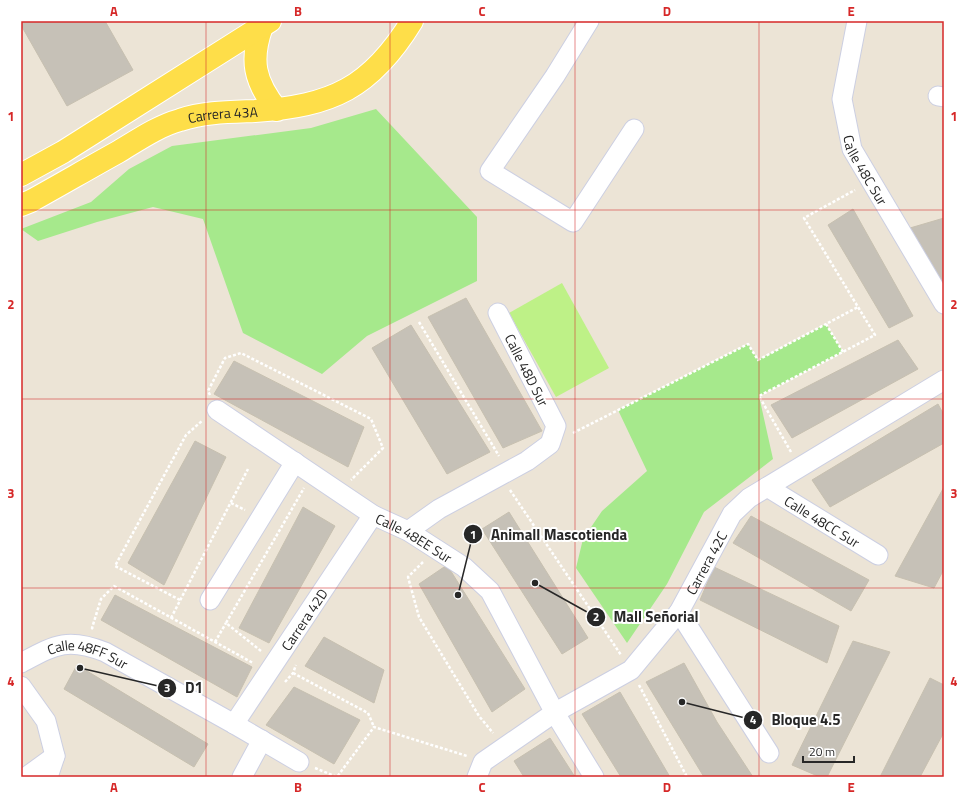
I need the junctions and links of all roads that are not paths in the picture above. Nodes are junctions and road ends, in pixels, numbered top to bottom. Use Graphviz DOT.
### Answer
graph roads {
  1 [pos="589,21"];
  2 [pos="857,21"];
  3 [pos="266,23"];
  4 [pos="405,26"];
  5 [pos="277,110"];
  6 [pos="634,129"];
  7 [pos="21,175"];
  8 [pos="21,205"];
  9 [pos="944,304"];
  10 [pos="498,313"];
  11 [pos="944,380"];
  12 [pos="217,410"];
  13 [pos="295,462"];
  14 [pos="767,487"];
  15 [pos="373,515"];
  16 [pos="408,531"];
  17 [pos="878,555"];
  18 [pos="210,600"];
  19 [pos="679,612"];
  20 [pos="21,663"];
  21 [pos="21,686"];
  22 [pos="554,713"];
  23 [pos="234,724"];
  24 [pos="262,740"];
  25 [pos="769,753"];
  26 [pos="55,756"];
  27 [pos="299,762"];
  28 [pos="480,769"];
  29 [pos="26,777"];
  30 [pos="48,777"];
  31 [pos="242,777"];
  32 [pos="594,777"];
  1 -- 6 [label="street"];
  2 -- 9 [label="street, Calle 48C Sur"];
  3 -- 5 [label="main road"];
  3 -- 7 [label="main road"];
  4 -- 5 [label="main road, Carrera 43A"];
  5 -- 8 [label="main road, Carrera 43A"];
  10 -- 16 [label="street, Calle 48D Sur"];
  11 -- 14 [label="street, Carrera 42C"];
  12 -- 13 [label="street, Calle 48EE Sur"];
  13 -- 15 [label="street, Calle 48EE Sur"];
  13 -- 18 [label="street"];
  14 -- 17 [label="street, Calle 48CC Sur"];
  14 -- 19 [label="street, Carrera 42C"];
  15 -- 16 [label="street, Calle 48EE Sur"];
  15 -- 23 [label="street, Carrera 42D"];
  16 -- 22 [label="street, Calle 48EE Sur"];
  19 -- 22 [label="street, Carrera 42C"];
  19 -- 25 [label="street"];
  20 -- 23 [label="street, Calle 48FF Sur"];
  21 -- 26 [label="street"];
  22 -- 28 [label="street, Carrera 42C"];
  22 -- 32 [label="street, Calle 48EE Sur"];
  23 -- 24 [label="street, Calle 48FF Sur"];
  24 -- 27 [label="street, Calle 48FF Sur"];
  24 -- 31 [label="street"];
  26 -- 29 [label="street"];
  26 -- 30 [label="street"];
}
